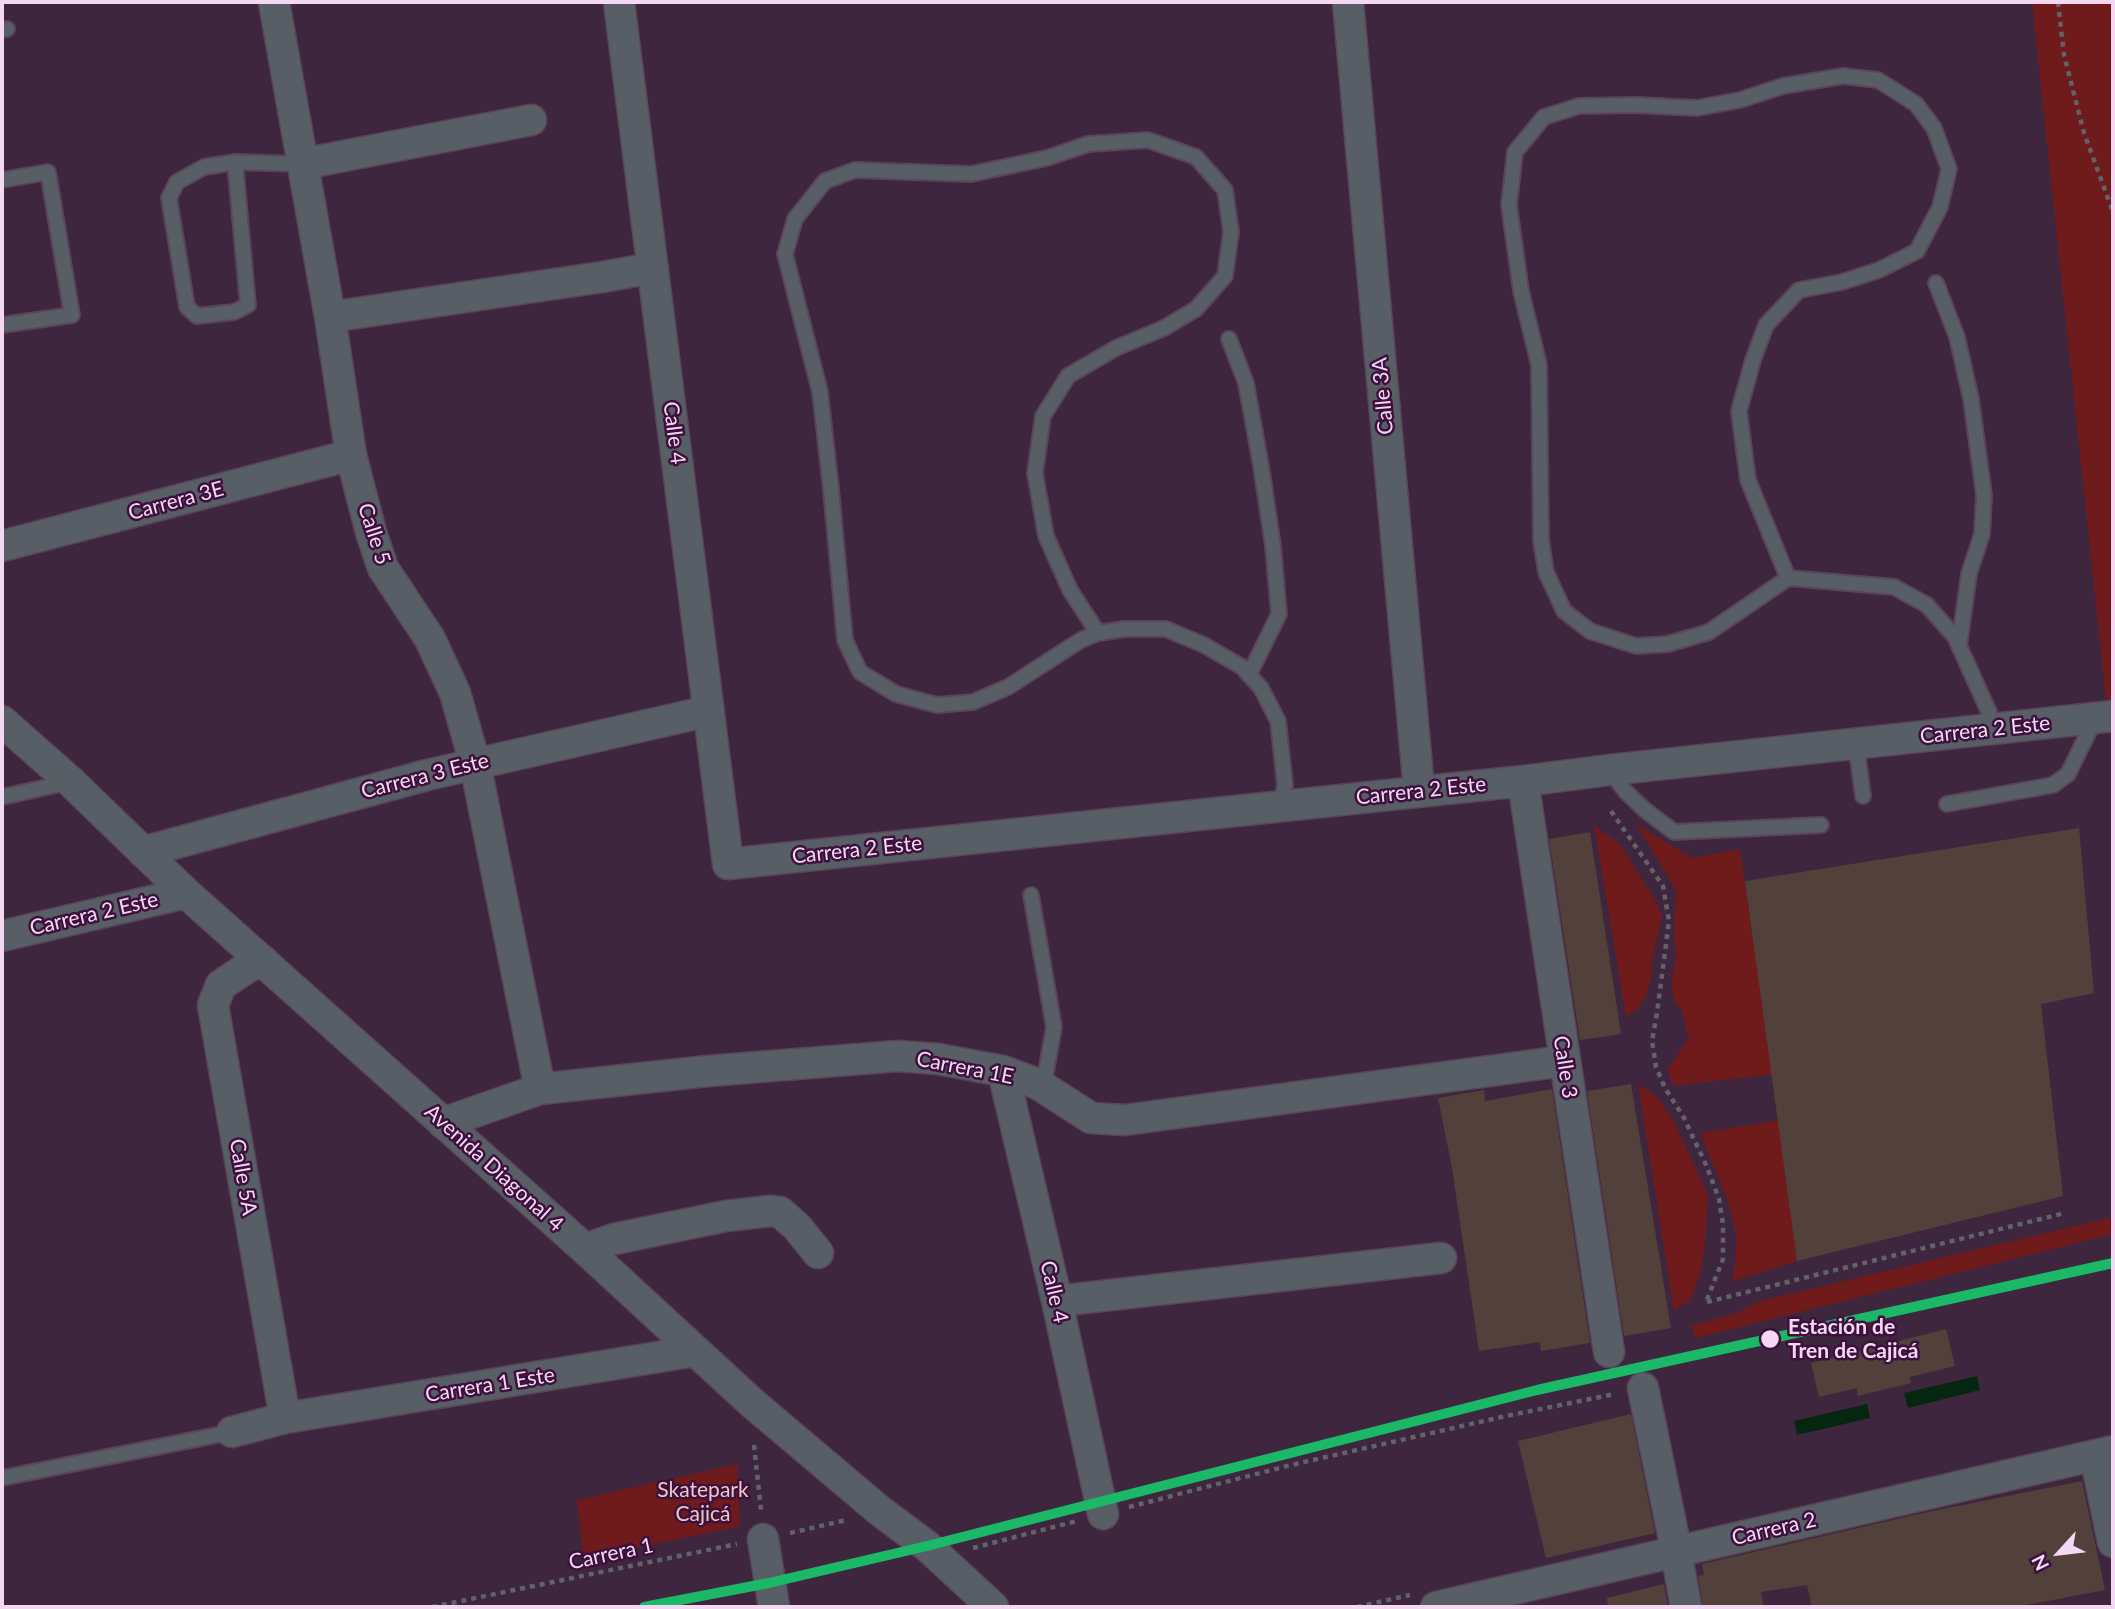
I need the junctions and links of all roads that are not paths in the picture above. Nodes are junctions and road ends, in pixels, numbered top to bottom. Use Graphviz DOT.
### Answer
graph roads {
  1 [pos="274,2"];
  2 [pos="619,2"];
  3 [pos="1348,2"];
  4 [pos="531,120"];
  5 [pos="235,162"];
  6 [pos="302,164"];
  7 [pos="2,180"];
  8 [pos="653,268"];
  9 [pos="1936,283"];
  10 [pos="330,317"];
  11 [pos="2,325"];
  12 [pos="1229,339"];
  13 [pos="351,455"];
  14 [pos="2,546"];
  15 [pos="1788,579"];
  16 [pos="1098,633"];
  17 [pos="1959,646"];
  18 [pos="1250,675"];
  19 [pos="709,711"];
  20 [pos="2104,717"];
  21 [pos="2,721"];
  22 [pos="1986,730"];
  23 [pos="1856,744"];
  24 [pos="475,763"];
  25 [pos="1596,771"];
  26 [pos="1522,781"];
  27 [pos="71,782"];
  28 [pos="1419,790"];
  29 [pos="1863,796"];
  30 [pos="2,797"];
  31 [pos="1947,804"];
  32 [pos="1281,805"];
  33 [pos="1821,825"];
  34 [pos="144,852"];
  35 [pos="728,864"];
  36 [pos="186,893"];
  37 [pos="1031,895"];
  38 [pos="2,936"];
  39 [pos="263,961"];
  40 [pos="1564,1060"];
  41 [pos="1003,1071"];
  42 [pos="1038,1084"];
  43 [pos="540,1089"];
  44 [pos="443,1123"];
  45 [pos="585,1249"];
  46 [pos="818,1253"];
  47 [pos="1441,1258"];
  48 [pos="1056,1301"];
  49 [pos="695,1351"];
  50 [pos="1608,1352"];
  51 [pos="1643,1388"];
  52 [pos="285,1418"];
  53 [pos="232,1432"];
  54 [pos="2104,1453"];
  55 [pos="2,1478"];
  56 [pos="1103,1514"];
  57 [pos="763,1539"];
  58 [pos="2113,1542"];
  59 [pos="1675,1552"];
  60 [pos="774,1607"];
  61 [pos="993,1607"];
  62 [pos="1436,1607"];
  63 [pos="1686,1607"];
  1 -- 6 [label="street, Calle 5"];
  2 -- 8 [label="street, Calle 4"];
  3 -- 28 [label="street, Calle 3A"];
  4 -- 6 [label="street"];
  5 -- 5 [label="lane"];
  5 -- 6 [label="lane"];
  6 -- 10 [label="street, Calle 5"];
  7 -- 11 [label="lane"];
  8 -- 10 [label="street"];
  8 -- 19 [label="street, Calle 4"];
  9 -- 17 [label="lane"];
  10 -- 13 [label="street, Calle 5"];
  12 -- 18 [label="lane"];
  13 -- 14 [label="street, Carrera 3E"];
  13 -- 24 [label="street, Calle 5"];
  15 -- 15 [label="lane"];
  15 -- 17 [label="lane"];
  16 -- 16 [label="lane"];
  16 -- 18 [label="lane"];
  17 -- 22 [label="lane"];
  18 -- 32 [label="lane"];
  19 -- 24 [label="street, Carrera 3 Este"];
  19 -- 35 [label="street, Calle 4"];
  20 -- 22 [label="street, Carrera 2 Este"];
  20 -- 31 [label="lane"];
  21 -- 27 [label="street, Avenida Diagonal 4"];
  22 -- 23 [label="street, Carrera 2 Este"];
  23 -- 25 [label="street, Carrera 2 Este"];
  23 -- 29 [label="lane"];
  24 -- 34 [label="street, Carrera 3 Este"];
  24 -- 43 [label="street, Calle 5"];
  25 -- 26 [label="street, Carrera 2 Este"];
  25 -- 33 [label="lane"];
  26 -- 28 [label="street, Carrera 2 Este"];
  26 -- 40 [label="street, Calle 3"];
  27 -- 30 [label="lane"];
  27 -- 34 [label="street, Avenida Diagonal 4"];
  28 -- 32 [label="street, Carrera 2 Este"];
  32 -- 35 [label="street, Carrera 2 Este"];
  34 -- 36 [label="street, Avenida Diagonal 4"];
  36 -- 38 [label="street, Carrera 2 Este"];
  36 -- 39 [label="street, Avenida Diagonal 4"];
  37 -- 42 [label="lane"];
  39 -- 44 [label="street, Avenida Diagonal 4"];
  39 -- 52 [label="street, Calle 5A"];
  40 -- 42 [label="street, Carrera 1E"];
  40 -- 50 [label="street, Calle 3"];
  41 -- 42 [label="street, Carrera 1E"];
  41 -- 43 [label="street, Carrera 1E"];
  41 -- 48 [label="street, Calle 4"];
  43 -- 44 [label="street, Carrera 1E"];
  44 -- 45 [label="street, Avenida Diagonal 4"];
  45 -- 46 [label="street"];
  45 -- 49 [label="street, Avenida Diagonal 4"];
  47 -- 48 [label="street"];
  48 -- 56 [label="street, Calle 4"];
  49 -- 52 [label="street, Carrera 1 Este"];
  49 -- 61 [label="street, Avenida Diagonal 4"];
  51 -- 59 [label="street"];
  52 -- 53 [label="street, Carrera 1 Este"];
  53 -- 55 [label="lane"];
  54 -- 58 [label="street"];
  54 -- 59 [label="street, Carrera 2"];
  57 -- 60 [label="street"];
  59 -- 62 [label="street, Carrera 2"];
  59 -- 63 [label="street"];
}
